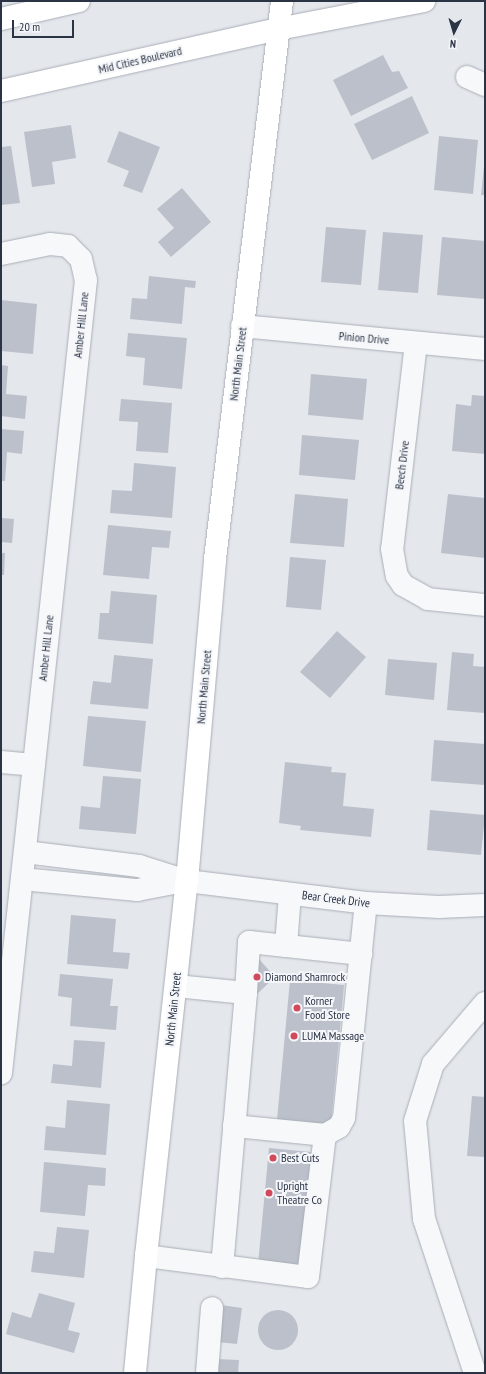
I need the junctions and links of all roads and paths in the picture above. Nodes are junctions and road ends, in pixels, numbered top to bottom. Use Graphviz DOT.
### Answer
graph roads {
  1 [pos="80,1"];
  2 [pos="282,1"];
  3 [pos="424,1"];
  4 [pos="1,19"];
  5 [pos="278,29"];
  6 [pos="1,91"];
  7 [pos="1,254"];
  8 [pos="242,326"];
  9 [pos="416,343"];
  10 [pos="485,349"];
  11 [pos="485,605"];
  12 [pos="1,762"];
  13 [pos="34,765"];
  14 [pos="24,852"];
  15 [pos="22,879"];
  16 [pos="187,881"];
  17 [pos="290,894"];
  18 [pos="366,904"];
  19 [pos="485,905"];
  20 [pos="286,946"];
  21 [pos="361,954"];
  22 [pos="176,986"];
  23 [pos="246,993"];
  24 [pos="485,1003"];
  25 [pos="3,1037"];
  26 [pos="1,1073"];
  27 [pos="234,1126"];
  28 [pos="325,1134"];
  29 [pos="146,1256"];
  30 [pos="222,1267"];
  31 [pos="212,1308"];
  32 [pos="135,1373"];
  33 [pos="207,1373"];
  34 [pos="475,1373"];
  1 -- 4 [label="main road"];
  2 -- 5 [label="main road, North Main Street"];
  3 -- 5 [label="main road, Mid Cities Boulevard"];
  5 -- 6 [label="main road, Mid Cities Boulevard"];
  5 -- 8 [label="main road, North Main Street"];
  7 -- 13 [label="street, Amber Hill Lane"];
  8 -- 9 [label="street, Pinion Drive"];
  8 -- 16 [label="main road, North Main Street"];
  9 -- 10 [label="street, Pinion Drive"];
  9 -- 11 [label="street, Beech Drive"];
  12 -- 13 [label="street"];
  13 -- 14 [label="street, Amber Hill Lane"];
  14 -- 15 [label="street, Amber Hill Lane"];
  14 -- 16 [label="street, Bear Creek Drive"];
  15 -- 16 [label="street, Bear Creek Drive"];
  15 -- 25 [label="street, Amber Hill Lane"];
  16 -- 17 [label="street, Bear Creek Drive"];
  16 -- 22 [label="main road, North Main Street"];
  17 -- 18 [label="street, Bear Creek Drive"];
  17 -- 20 [label="street"];
  18 -- 19 [label="street, Bear Creek Drive"];
  18 -- 21 [label="street"];
  20 -- 21 [label="street"];
  20 -- 23 [label="street"];
  21 -- 28 [label="street"];
  22 -- 23 [label="street"];
  22 -- 29 [label="main road, North Main Street"];
  23 -- 27 [label="street"];
  24 -- 34 [label="street"];
  25 -- 26 [label="street, Amber Hill Lane"];
  27 -- 28 [label="street"];
  27 -- 30 [label="street"];
  28 -- 30 [label="street"];
  29 -- 30 [label="street"];
  29 -- 32 [label="main road, North Main Street"];
  31 -- 33 [label="street"];
}
